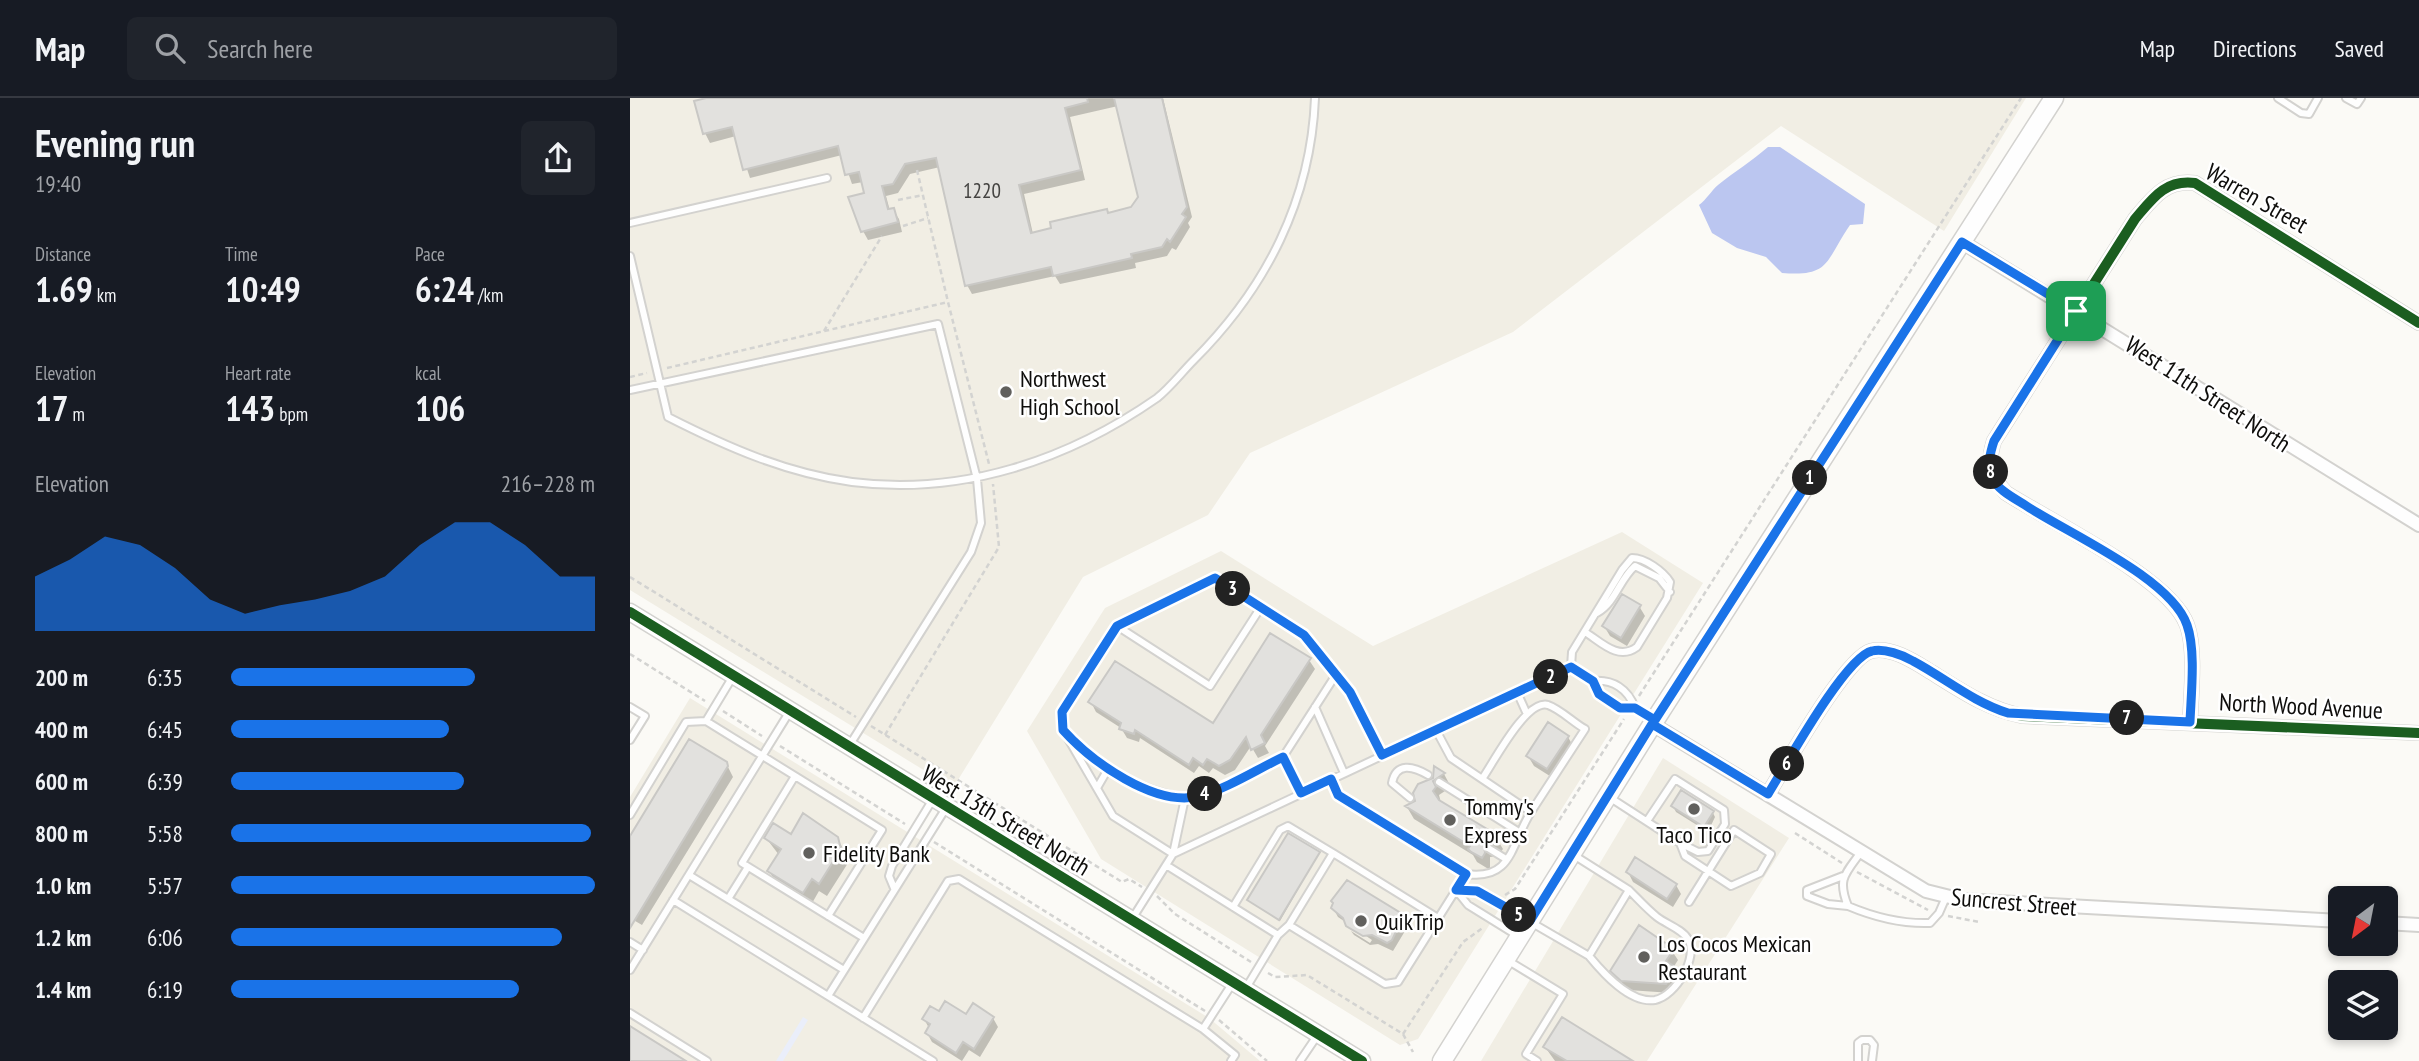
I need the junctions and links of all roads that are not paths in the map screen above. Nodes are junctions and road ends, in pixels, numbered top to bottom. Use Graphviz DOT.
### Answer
graph roads {
  1 [pos="1315,98"];
  2 [pos="2054,98"];
  3 [pos="2278,98"];
  4 [pos="2319,98"];
  5 [pos="2347,98"];
  6 [pos="2361,98"];
  7 [pos="827,178"];
  8 [pos="630,223"];
  9 [pos="1962,242"];
  10 [pos="630,256"];
  11 [pos="2076,311"];
  12 [pos="2419,323"];
  13 [pos="660,383"];
  14 [pos="630,390"];
  15 [pos="977,479"];
  16 [pos="2419,525"];
  17 [pos="1261,607"];
  18 [pos="630,612"];
  19 [pos="1117,626"];
  20 [pos="1585,632"];
  21 [pos="1571,667"];
  22 [pos="1337,673"];
  23 [pos="733,676"];
  24 [pos="1593,681"];
  25 [pos="1517,692"];
  26 [pos="1634,706"];
  27 [pos="630,707"];
  28 [pos="1315,707"];
  29 [pos="790,711"];
  30 [pos="1527,712"];
  31 [pos="706,721"];
  32 [pos="1654,722"];
  33 [pos="2190,722"];
  34 [pos="1063,730"];
  35 [pos="1436,730"];
  36 [pos="2419,733"];
  37 [pos="630,740"];
  38 [pos="848,748"];
  39 [pos="1382,755"];
  40 [pos="762,756"];
  41 [pos="1283,757"];
  42 [pos="1108,769"];
  43 [pos="1345,773"];
  44 [pos="1428,775"];
  45 [pos="795,776"];
  46 [pos="1331,779"];
  47 [pos="1482,779"];
  48 [pos="1439,782"];
  49 [pos="1097,788"];
  50 [pos="1301,793"];
  51 [pos="1768,794"];
  52 [pos="1608,796"];
  53 [pos="1185,798"];
  54 [pos="1410,798"];
  55 [pos="940,803"];
  56 [pos="1531,812"];
  57 [pos="630,815"];
  58 [pos="1647,821"];
  59 [pos="1522,834"];
  60 [pos="1680,842"];
  61 [pos="1488,848"];
  62 [pos="1861,852"];
  63 [pos="1333,853"];
  64 [pos="1571,853"];
  65 [pos="1173,854"];
  66 [pos="1506,859"];
  67 [pos="1166,865"];
  68 [pos="748,867"];
  69 [pos="1708,870"];
  70 [pos="1466,874"];
  71 [pos="688,875"];
  72 [pos="1843,876"];
  73 [pos="894,888"];
  74 [pos="1456,890"];
  75 [pos="1629,890"];
  76 [pos="1946,897"];
  77 [pos="728,899"];
  78 [pos="673,900"];
  79 [pos="1689,902"];
  80 [pos="1848,906"];
  81 [pos="1233,907"];
  82 [pos="828,916"];
  83 [pos="1438,918"];
  84 [pos="1131,920"];
  85 [pos="2328,920"];
  86 [pos="1530,921"];
  87 [pos="2398,924"];
  88 [pos="1289,925"];
  89 [pos="2419,925"];
  90 [pos="1278,935"];
  91 [pos="1521,937"];
  92 [pos="864,938"];
  93 [pos="630,942"];
  94 [pos="643,950"];
  95 [pos="1588,956"];
  96 [pos="1507,960"];
  97 [pos="630,970"];
  98 [pos="844,970"];
  99 [pos="1239,986"];
  100 [pos="828,996"];
  101 [pos="630,1013"];
  102 [pos="863,1018"];
  103 [pos="1203,1030"];
  104 [pos="1324,1038"];
  105 [pos="1524,1058"];
  106 [pos="707,1061"];
  107 [pos="933,1061"];
  108 [pos="1231,1061"];
  109 [pos="1300,1061"];
  110 [pos="1342,1061"];
  111 [pos="1362,1061"];
  112 [pos="1442,1061"];
  113 [pos="1537,1061"];
  114 [pos="1857,1061"];
  115 [pos="1872,1061"];
  1 -- 15 [label="lane"];
  2 -- 9 [label="main road"];
  3 -- 4 [label="lane"];
  5 -- 6 [label="lane"];
  7 -- 8 [label="lane"];
  9 -- 11 [label="street, West 11th Street North"];
  9 -- 32 [label="main road"];
  10 -- 13 [label="lane"];
  11 -- 12 [label="street, Warren Street"];
  11 -- 16 [label="street, West 11th Street North"];
  11 -- 33 [label="street"];
  13 -- 14 [label="lane"];
  13 -- 15 [label="lane"];
  13 -- 15 [label="lane"];
  15 -- 38 [label="lane"];
  17 -- 19 [label="lane"];
  17 -- 19 [label="lane"];
  17 -- 22 [label="lane"];
  18 -- 23 [label="street, West 13th Street North"];
  19 -- 34 [label="lane"];
  20 -- 20 [label="lane"];
  20 -- 21 [label="lane"];
  21 -- 24 [label="lane"];
  21 -- 25 [label="lane"];
  22 -- 28 [label="lane"];
  22 -- 39 [label="lane"];
  23 -- 29 [label="street, West 13th Street North"];
  23 -- 31 [label="lane"];
  24 -- 26 [label="lane"];
  24 -- 26 [label="lane"];
  25 -- 30 [label="lane"];
  25 -- 35 [label="lane"];
  26 -- 32 [label="lane"];
  27 -- 37 [label="lane"];
  28 -- 41 [label="lane"];
  28 -- 43 [label="lane"];
  29 -- 38 [label="street, West 13th Street North"];
  29 -- 40 [label="lane"];
  30 -- 47 [label="lane"];
  30 -- 56 [label="lane"];
  31 -- 40 [label="lane"];
  31 -- 57 [label="lane"];
  32 -- 51 [label="street, Suncrest Street"];
  32 -- 52 [label="main road"];
  33 -- 36 [label="street, North Wood Avenue"];
  33 -- 51 [label="street, North Wood Avenue"];
  34 -- 42 [label="lane"];
  34 -- 49 [label="lane"];
  35 -- 39 [label="lane"];
  35 -- 47 [label="lane"];
  38 -- 55 [label="street, West 13th Street North"];
  39 -- 43 [label="lane"];
  40 -- 45 [label="lane"];
  40 -- 71 [label="lane"];
  41 -- 50 [label="lane"];
  41 -- 53 [label="lane"];
  42 -- 49 [label="lane"];
  42 -- 53 [label="lane"];
  43 -- 46 [label="lane"];
  44 -- 54 [label="lane"];
  45 -- 68 [label="lane"];
  45 -- 82 [label="lane"];
  46 -- 50 [label="lane"];
  46 -- 70 [label="lane"];
  47 -- 56 [label="lane"];
  48 -- 59 [label="lane"];
  49 -- 65 [label="lane"];
  50 -- 65 [label="lane"];
  51 -- 62 [label="street, Suncrest Street"];
  52 -- 58 [label="lane"];
  52 -- 64 [label="main road"];
  53 -- 65 [label="lane"];
  55 -- 73 [label="lane"];
  55 -- 73 [label="lane"];
  55 -- 84 [label="street, West 13th Street North"];
  56 -- 59 [label="lane"];
  58 -- 60 [label="lane"];
  58 -- 60 [label="lane"];
  59 -- 66 [label="lane"];
  60 -- 69 [label="lane"];
  61 -- 66 [label="lane"];
  62 -- 72 [label="lane"];
  62 -- 76 [label="street, Suncrest Street"];
  63 -- 81 [label="lane"];
  63 -- 83 [label="lane"];
  63 -- 88 [label="lane"];
  64 -- 75 [label="lane"];
  64 -- 86 [label="main road"];
  65 -- 67 [label="lane"];
  66 -- 70 [label="lane"];
  67 -- 81 [label="lane"];
  67 -- 84 [label="lane"];
  68 -- 77 [label="lane"];
  68 -- 82 [label="lane"];
  69 -- 69 [label="lane"];
  69 -- 79 [label="lane"];
  70 -- 74 [label="lane"];
  71 -- 77 [label="lane"];
  71 -- 78 [label="lane"];
  72 -- 80 [label="lane"];
  72 -- 80 [label="lane"];
  73 -- 92 [label="lane"];
  74 -- 83 [label="lane"];
  74 -- 86 [label="lane"];
  74 -- 91 [label="lane"];
  75 -- 95 [label="lane"];
  75 -- 95 [label="lane"];
  76 -- 80 [label="lane"];
  76 -- 85 [label="street, Suncrest Street"];
  77 -- 98 [label="lane"];
  78 -- 94 [label="lane"];
  78 -- 100 [label="lane"];
  81 -- 90 [label="lane"];
  82 -- 92 [label="lane"];
  83 -- 88 [label="lane"];
  84 -- 99 [label="street, West 13th Street North"];
  86 -- 91 [label="main road"];
  86 -- 95 [label="lane"];
  87 -- 89 [label="street"];
  88 -- 90 [label="lane"];
  90 -- 99 [label="lane"];
  91 -- 96 [label="main road"];
  92 -- 98 [label="lane"];
  93 -- 94 [label="lane"];
  94 -- 97 [label="lane"];
  96 -- 105 [label="lane"];
  96 -- 112 [label="main road"];
  98 -- 100 [label="lane"];
  99 -- 103 [label="lane"];
  99 -- 104 [label="street, West 13th Street North"];
  100 -- 102 [label="lane"];
  101 -- 106 [label="lane"];
  102 -- 103 [label="lane"];
  102 -- 107 [label="lane"];
  103 -- 108 [label="lane"];
  104 -- 109 [label="lane"];
  104 -- 110 [label="street"];
  104 -- 111 [label="street, West 13th Street North"];
  105 -- 113 [label="lane"];
  114 -- 115 [label="lane"];
}
